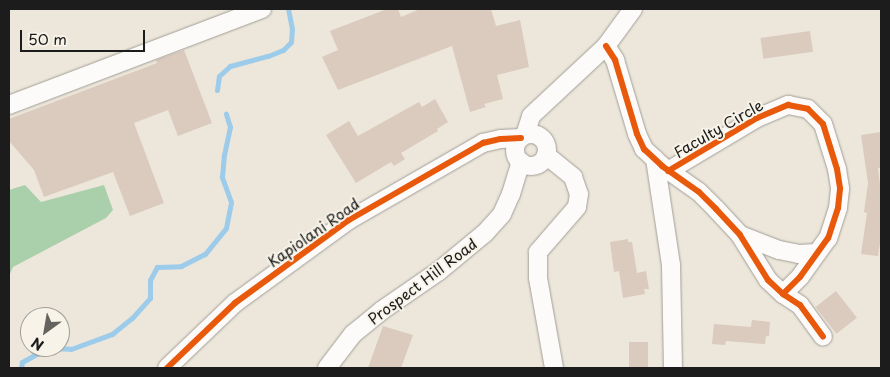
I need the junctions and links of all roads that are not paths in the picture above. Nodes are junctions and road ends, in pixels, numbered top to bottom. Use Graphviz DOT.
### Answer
graph roads {
  1 [pos="262,9"];
  2 [pos="634,9"];
  3 [pos="606,46"];
  4 [pos="9,105"];
  5 [pos="523,136"];
  6 [pos="546,156"];
  7 [pos="655,159"];
  8 [pos="521,162"];
  9 [pos="668,170"];
  10 [pos="740,235"];
  11 [pos="816,253"];
  12 [pos="783,294"];
  13 [pos="823,337"];
  14 [pos="167,368"];
  15 [pos="327,368"];
  16 [pos="554,368"];
  17 [pos="673,368"];
  1 -- 4 [label="street"];
  2 -- 3 [label="street"];
  3 -- 5 [label="street"];
  3 -- 7 [label="street"];
  5 -- 6 [label="street"];
  5 -- 8 [label="street"];
  5 -- 14 [label="street, Kapiolani Road"];
  6 -- 8 [label="street"];
  6 -- 16 [label="street"];
  7 -- 9 [label="street"];
  7 -- 17 [label="street"];
  8 -- 15 [label="street, Prospect Hill Road"];
  9 -- 10 [label="street"];
  9 -- 11 [label="street, Faculty Circle"];
  10 -- 11 [label="street"];
  10 -- 12 [label="street"];
  11 -- 12 [label="street, Faculty Circle"];
  12 -- 13 [label="street"];
}
